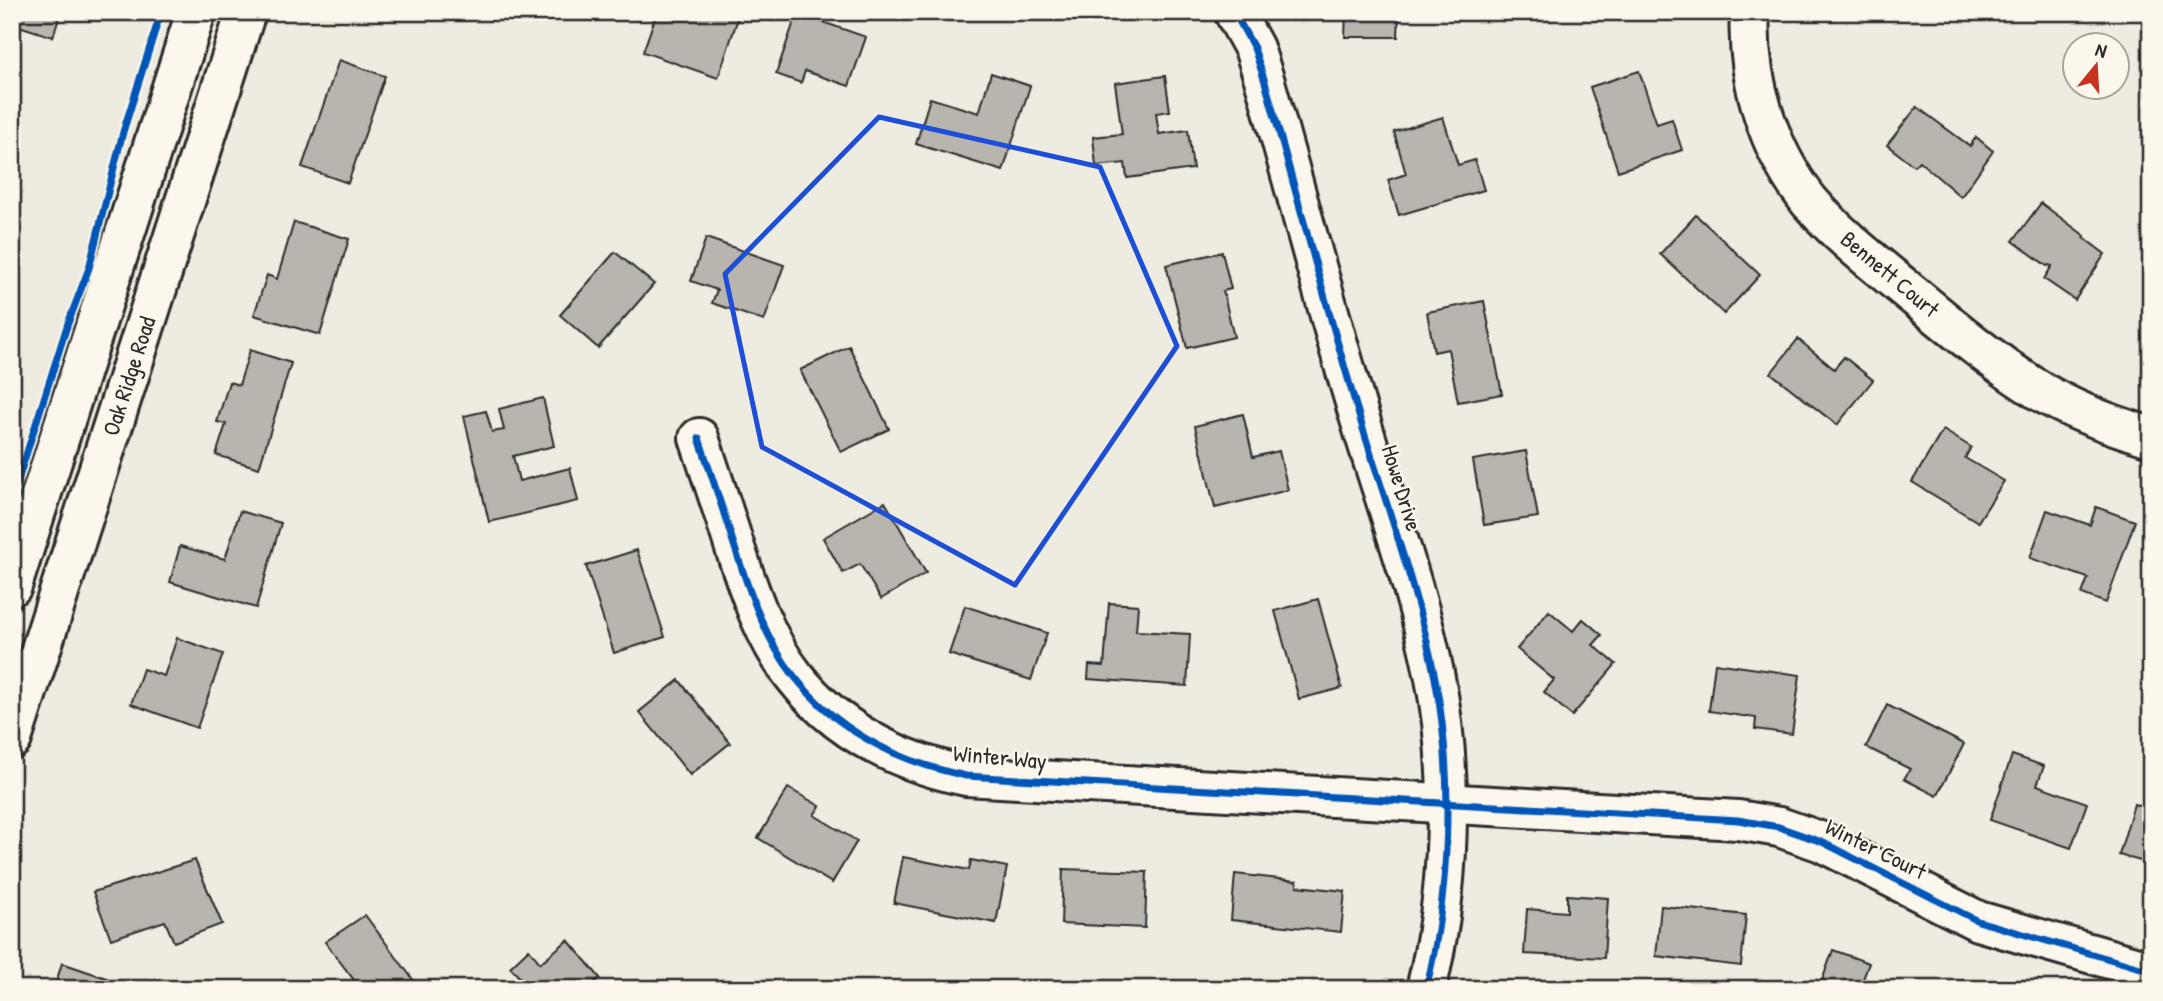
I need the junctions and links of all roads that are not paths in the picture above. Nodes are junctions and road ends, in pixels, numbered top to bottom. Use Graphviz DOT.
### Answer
graph roads {
  1 [pos="195,12"];
  2 [pos="246,12"];
  3 [pos="1234,12"];
  4 [pos="1750,12"];
  5 [pos="2151,437"];
  6 [pos="699,438"];
  7 [pos="12,586"];
  8 [pos="12,739"];
  9 [pos="1448,804"];
  10 [pos="2151,971"];
  11 [pos="1426,989"];
  1 -- 7 [label="street, Oak Ridge Road"];
  2 -- 8 [label="street, Oak Ridge Road"];
  3 -- 9 [label="street, Howe Drive"];
  4 -- 5 [label="street, Bennett Court"];
  6 -- 9 [label="street, Winter Way"];
  9 -- 10 [label="street, Winter Court"];
  9 -- 11 [label="street, Howe Drive"];
}
